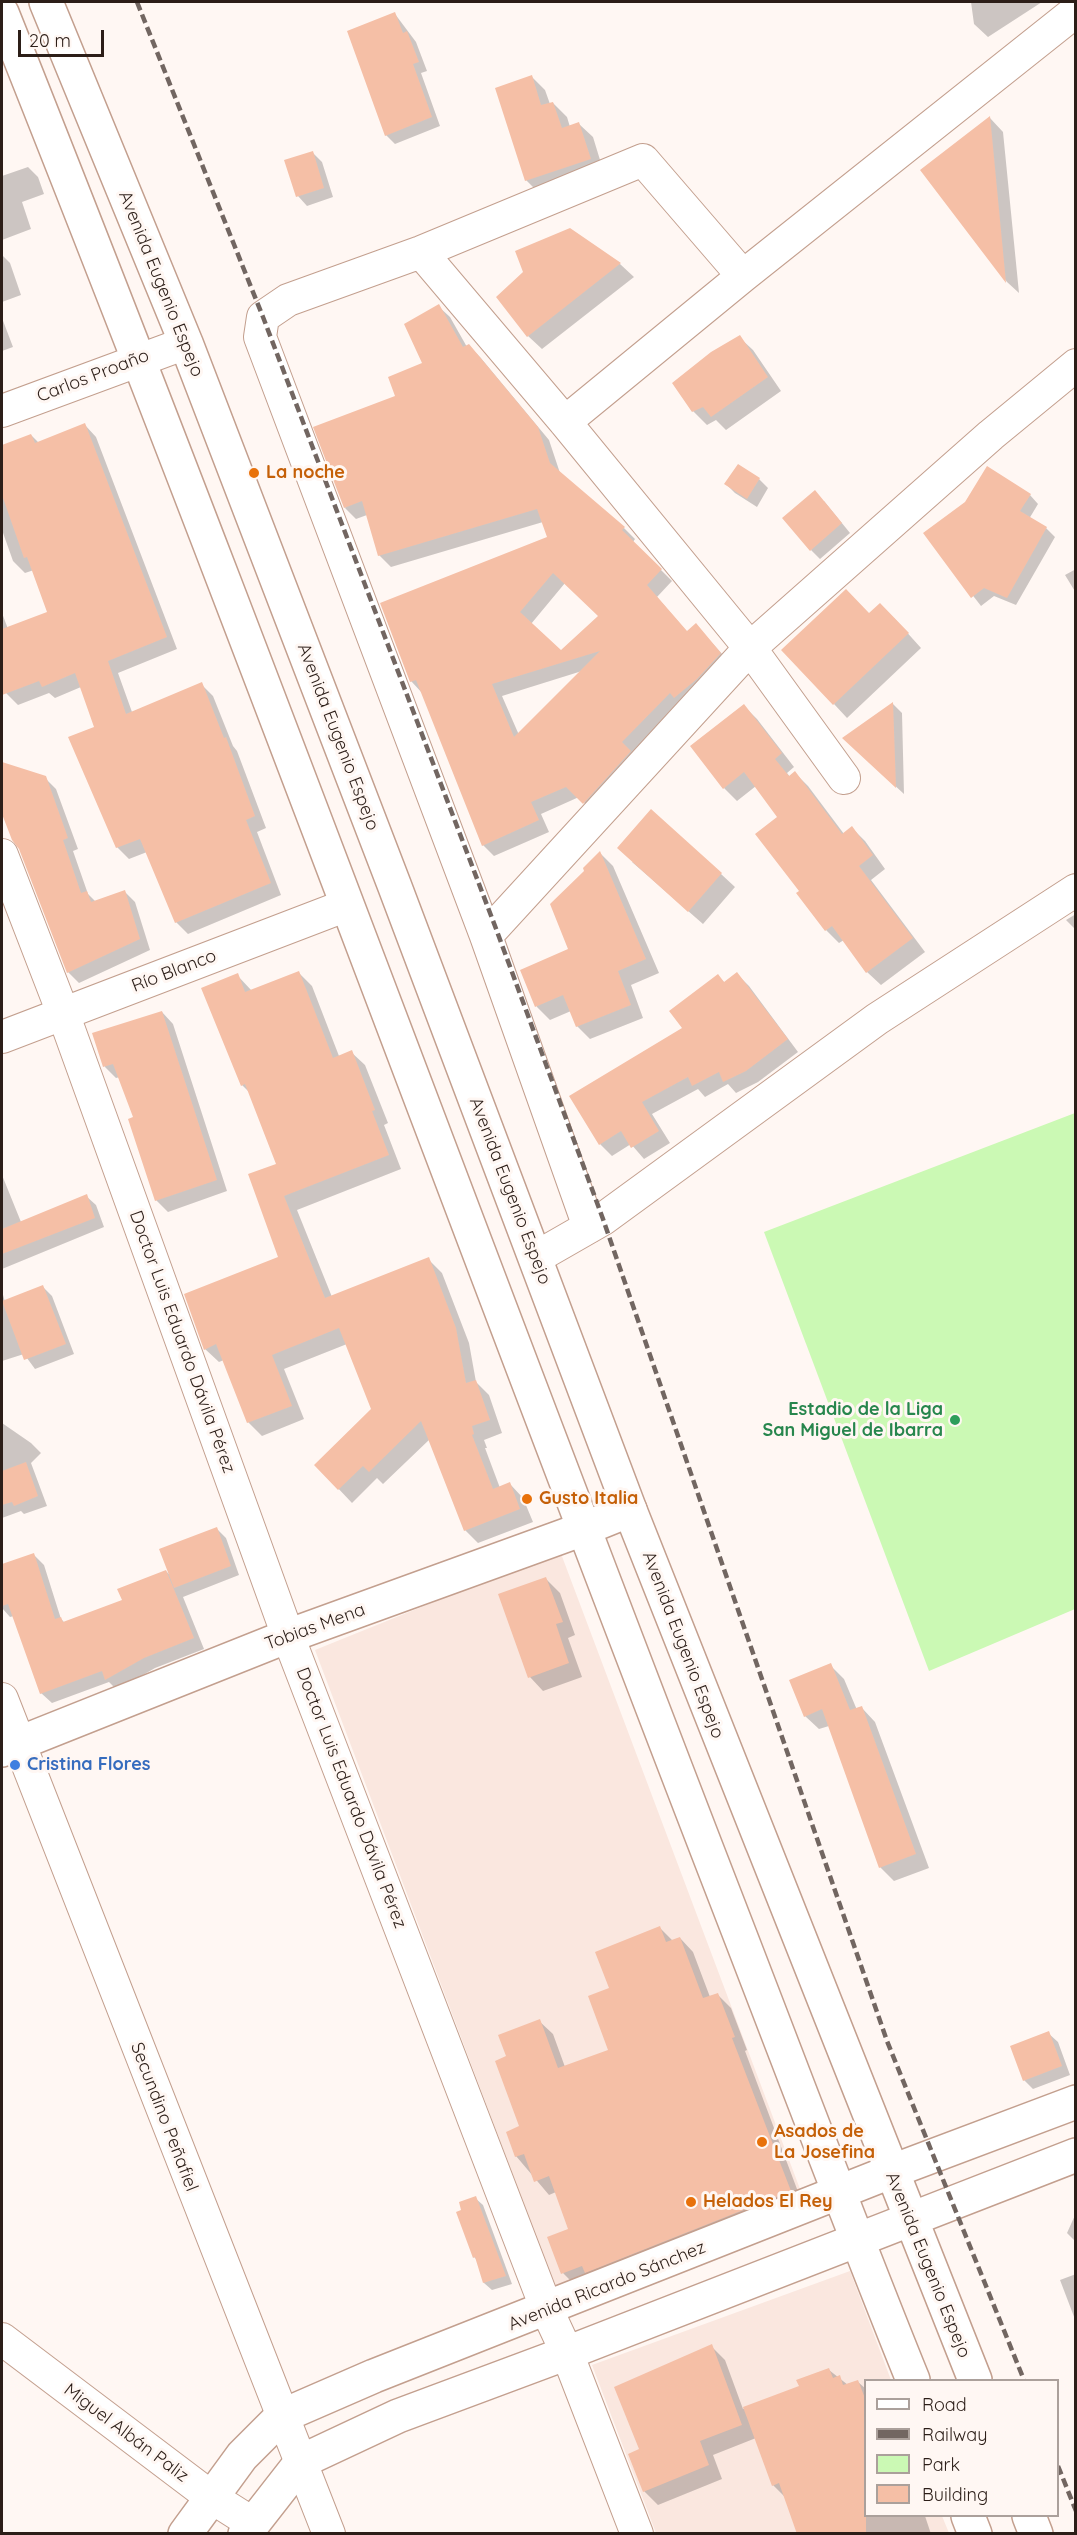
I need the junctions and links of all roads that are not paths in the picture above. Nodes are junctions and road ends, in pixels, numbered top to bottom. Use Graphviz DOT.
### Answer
graph roads {
  1 [pos="46,2"];
  2 [pos="1076,11"];
  3 [pos="2,13"];
  4 [pos="421,252"];
  5 [pos="743,276"];
  6 [pos="186,343"];
  7 [pos="140,358"];
  8 [pos="1076,365"];
  9 [pos="2,411"];
  10 [pos="565,422"];
  11 [pos="750,648"];
  12 [pos="844,778"];
  13 [pos="2,855"];
  14 [pos="1076,890"];
  15 [pos="347,905"];
  16 [pos="486,936"];
  17 [pos="63,1013"];
  18 [pos="2,1038"];
  19 [pos="589,1227"];
  20 [pos="535,1258"];
  21 [pos="630,1509"];
  22 [pos="583,1530"];
  23 [pos="288,1636"];
  24 [pos="2,1699"];
  25 [pos="9,1746"];
  26 [pos="1076,2102"];
  27 [pos="1076,2155"];
  28 [pos="890,2172"];
  29 [pos="840,2194"];
  30 [pos="909,2218"];
  31 [pos="856,2240"];
  32 [pos="547,2310"];
  33 [pos="2,2339"];
  34 [pos="567,2353"];
  35 [pos="913,2379"];
  36 [pos="975,2379"];
  37 [pos="282,2416"];
  38 [pos="302,2461"];
  39 [pos="211,2497"];
  40 [pos="968,2517"];
  41 [pos="1029,2517"];
  42 [pos="248,2528"];
  43 [pos="185,2534"];
  44 [pos="329,2534"];
  45 [pos="637,2534"];
  46 [pos="975,2534"];
  47 [pos="1036,2534"];
  1 -- 6 [label="main road, Avenida Eugenio Espejo"];
  2 -- 5 [label="street"];
  3 -- 7 [label="main road"];
  4 -- 5 [label="street"];
  4 -- 10 [label="street"];
  4 -- 16 [label="street"];
  5 -- 10 [label="street"];
  6 -- 7 [label="street, Carlos Proaño"];
  6 -- 20 [label="main road, Avenida Eugenio Espejo"];
  7 -- 9 [label="street, Carlos Proaño"];
  7 -- 15 [label="main road"];
  8 -- 11 [label="street"];
  10 -- 11 [label="street"];
  11 -- 12 [label="street"];
  11 -- 16 [label="street"];
  13 -- 17 [label="street, Doctor Luis Eduardo Dávila Pérez"];
  14 -- 19 [label="street"];
  15 -- 17 [label="street, Río Blanco"];
  15 -- 22 [label="main road"];
  16 -- 19 [label="street"];
  17 -- 18 [label="street, Río Blanco"];
  17 -- 23 [label="street, Doctor Luis Eduardo Dávila Pérez"];
  19 -- 20 [label="street"];
  20 -- 21 [label="main road, Avenida Eugenio Espejo"];
  21 -- 22 [label="main road, Tobias Mena"];
  21 -- 28 [label="main road, Avenida Eugenio Espejo"];
  22 -- 23 [label="main road, Tobias Mena"];
  22 -- 29 [label="main road"];
  23 -- 25 [label="main road, Tobias Mena"];
  23 -- 32 [label="street, Doctor Luis Eduardo Dávila Pérez"];
  24 -- 25 [label="street, Secundino Peñafiel"];
  25 -- 37 [label="street, Secundino Peñafiel"];
  26 -- 28 [label="main road, Avenida Ricardo Sánchez"];
  27 -- 30 [label="main road"];
  28 -- 29 [label="main road, Avenida Ricardo Sánchez"];
  28 -- 30 [label="main road, Avenida Eugenio Espejo"];
  29 -- 31 [label="main road"];
  29 -- 32 [label="main road, Avenida Ricardo Sánchez"];
  30 -- 31 [label="main road"];
  30 -- 36 [label="main road, Avenida Eugenio Espejo"];
  31 -- 34 [label="main road"];
  31 -- 35 [label="main road"];
  32 -- 34 [label="street, Doctor Luis Eduardo Dávila Pérez"];
  32 -- 37 [label="main road, Avenida Ricardo Sánchez"];
  33 -- 39 [label="street, Miguel Albán Paliz"];
  34 -- 38 [label="main road"];
  34 -- 45 [label="street, Doctor Luis Eduardo Dávila Pérez"];
  37 -- 38 [label="street, Secundino Peñafiel"];
  37 -- 39 [label="main road, Avenida Ricardo Sánchez"];
  38 -- 42 [label="main road"];
  38 -- 44 [label="street, Secundino Peñafiel"];
  39 -- 42 [label="street, Miguel Albán Paliz"];
  39 -- 43 [label="main road, Avenida Ricardo Sánchez"];
  40 -- 46 [label="main road"];
  41 -- 47 [label="main road"];
}
